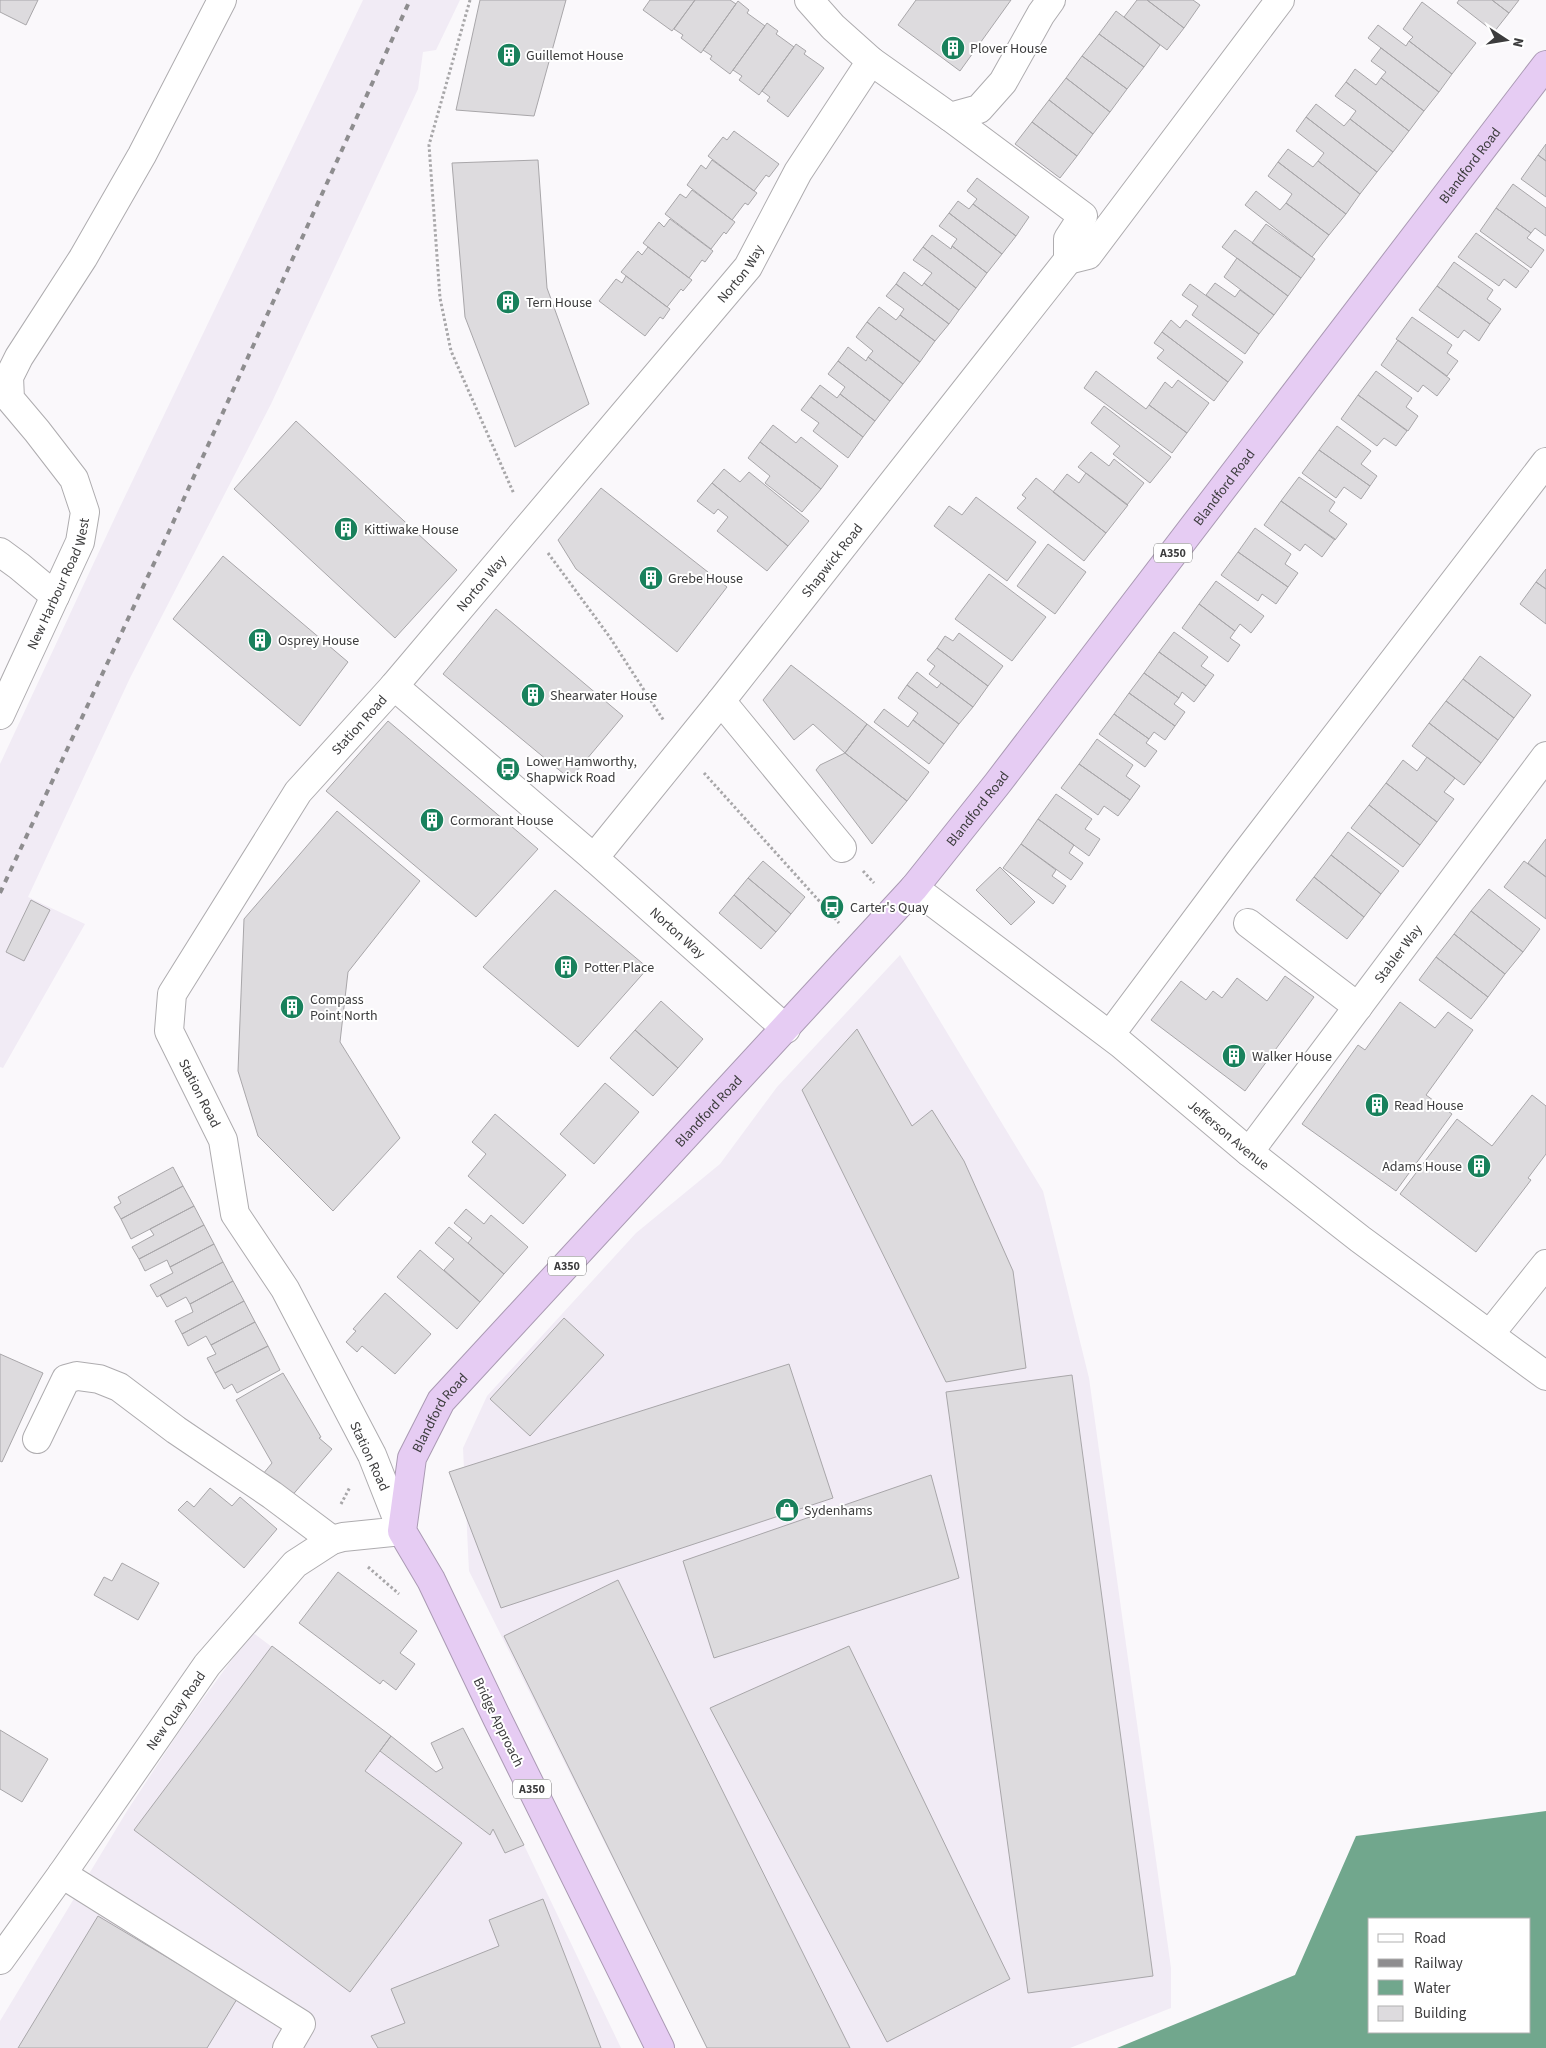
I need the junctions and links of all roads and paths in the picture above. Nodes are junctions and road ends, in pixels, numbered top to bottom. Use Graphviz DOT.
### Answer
graph roads {
  1 [pos="222,0"];
  2 [pos="470,0"];
  3 [pos="809,0"];
  4 [pos="1051,0"];
  5 [pos="1280,0"];
  6 [pos="871,61"];
  7 [pos="1546,64"];
  8 [pos="950,117"];
  9 [pos="1068,260"];
  10 [pos="1546,462"];
  11 [pos="529,528"];
  12 [pos="0,552"];
  13 [pos="55,596"];
  14 [pos="394,686"];
  15 [pos="6,687"];
  16 [pos="721,701"];
  17 [pos="0,715"];
  18 [pos="1546,756"];
  19 [pos="842,848"];
  20 [pos="594,858"];
  21 [pos="906,898"];
  22 [pos="1248,924"];
  23 [pos="1358,1007"];
  24 [pos="786,1029"];
  25 [pos="1110,1035"];
  26 [pos="1250,1152"];
  27 [pos="1546,1264"];
  28 [pos="1490,1334"];
  29 [pos="1546,1376"];
  30 [pos="37,1439"];
  31 [pos="402,1531"];
  32 [pos="332,1540"];
  33 [pos="62,1874"];
  34 [pos="0,1960"];
  35 [pos="305,2036"];
  36 [pos="287,2048"];
  37 [pos="660,2048"];
  1 -- 13 [label="street, New Harbour Road West"];
  2 -- 11 [label="path"];
  3 -- 6 [label="street"];
  4 -- 8 [label="street"];
  5 -- 9 [label="street"];
  6 -- 8 [label="street"];
  6 -- 11 [label="street, Norton Way"];
  7 -- 21 [label="highway, Blandford Road / A350"];
  8 -- 9 [label="street"];
  9 -- 16 [label="street, Shapwick Road"];
  10 -- 25 [label="street"];
  11 -- 14 [label="street, Norton Way"];
  12 -- 13 [label="street"];
  13 -- 15 [label="street, New Harbour Road West"];
  14 -- 20 [label="street, Norton Way"];
  14 -- 31 [label="street, Station Road"];
  15 -- 17 [label="street, New Harbour Road West"];
  16 -- 19 [label="street"];
  16 -- 20 [label="street, Shapwick Road"];
  18 -- 23 [label="street, Stabler Way"];
  19 -- 21 [label="path"];
  20 -- 24 [label="street, Norton Way"];
  21 -- 24 [label="highway, Blandford Road / A350"];
  21 -- 25 [label="street, Jefferson Avenue"];
  22 -- 23 [label="street"];
  23 -- 26 [label="street, Stabler Way"];
  24 -- 31 [label="highway, Blandford Road / A350"];
  25 -- 26 [label="street, Jefferson Avenue"];
  26 -- 28 [label="street, Jefferson Avenue"];
  27 -- 28 [label="street"];
  28 -- 29 [label="street, Jefferson Avenue"];
  30 -- 32 [label="street"];
  31 -- 32 [label="street, New Quay Road"];
  31 -- 37 [label="highway, Bridge Approach / A350"];
  32 -- 33 [label="street, New Quay Road"];
  33 -- 34 [label="street, New Quay Road"];
  33 -- 35 [label="street"];
  35 -- 36 [label="street"];
}
